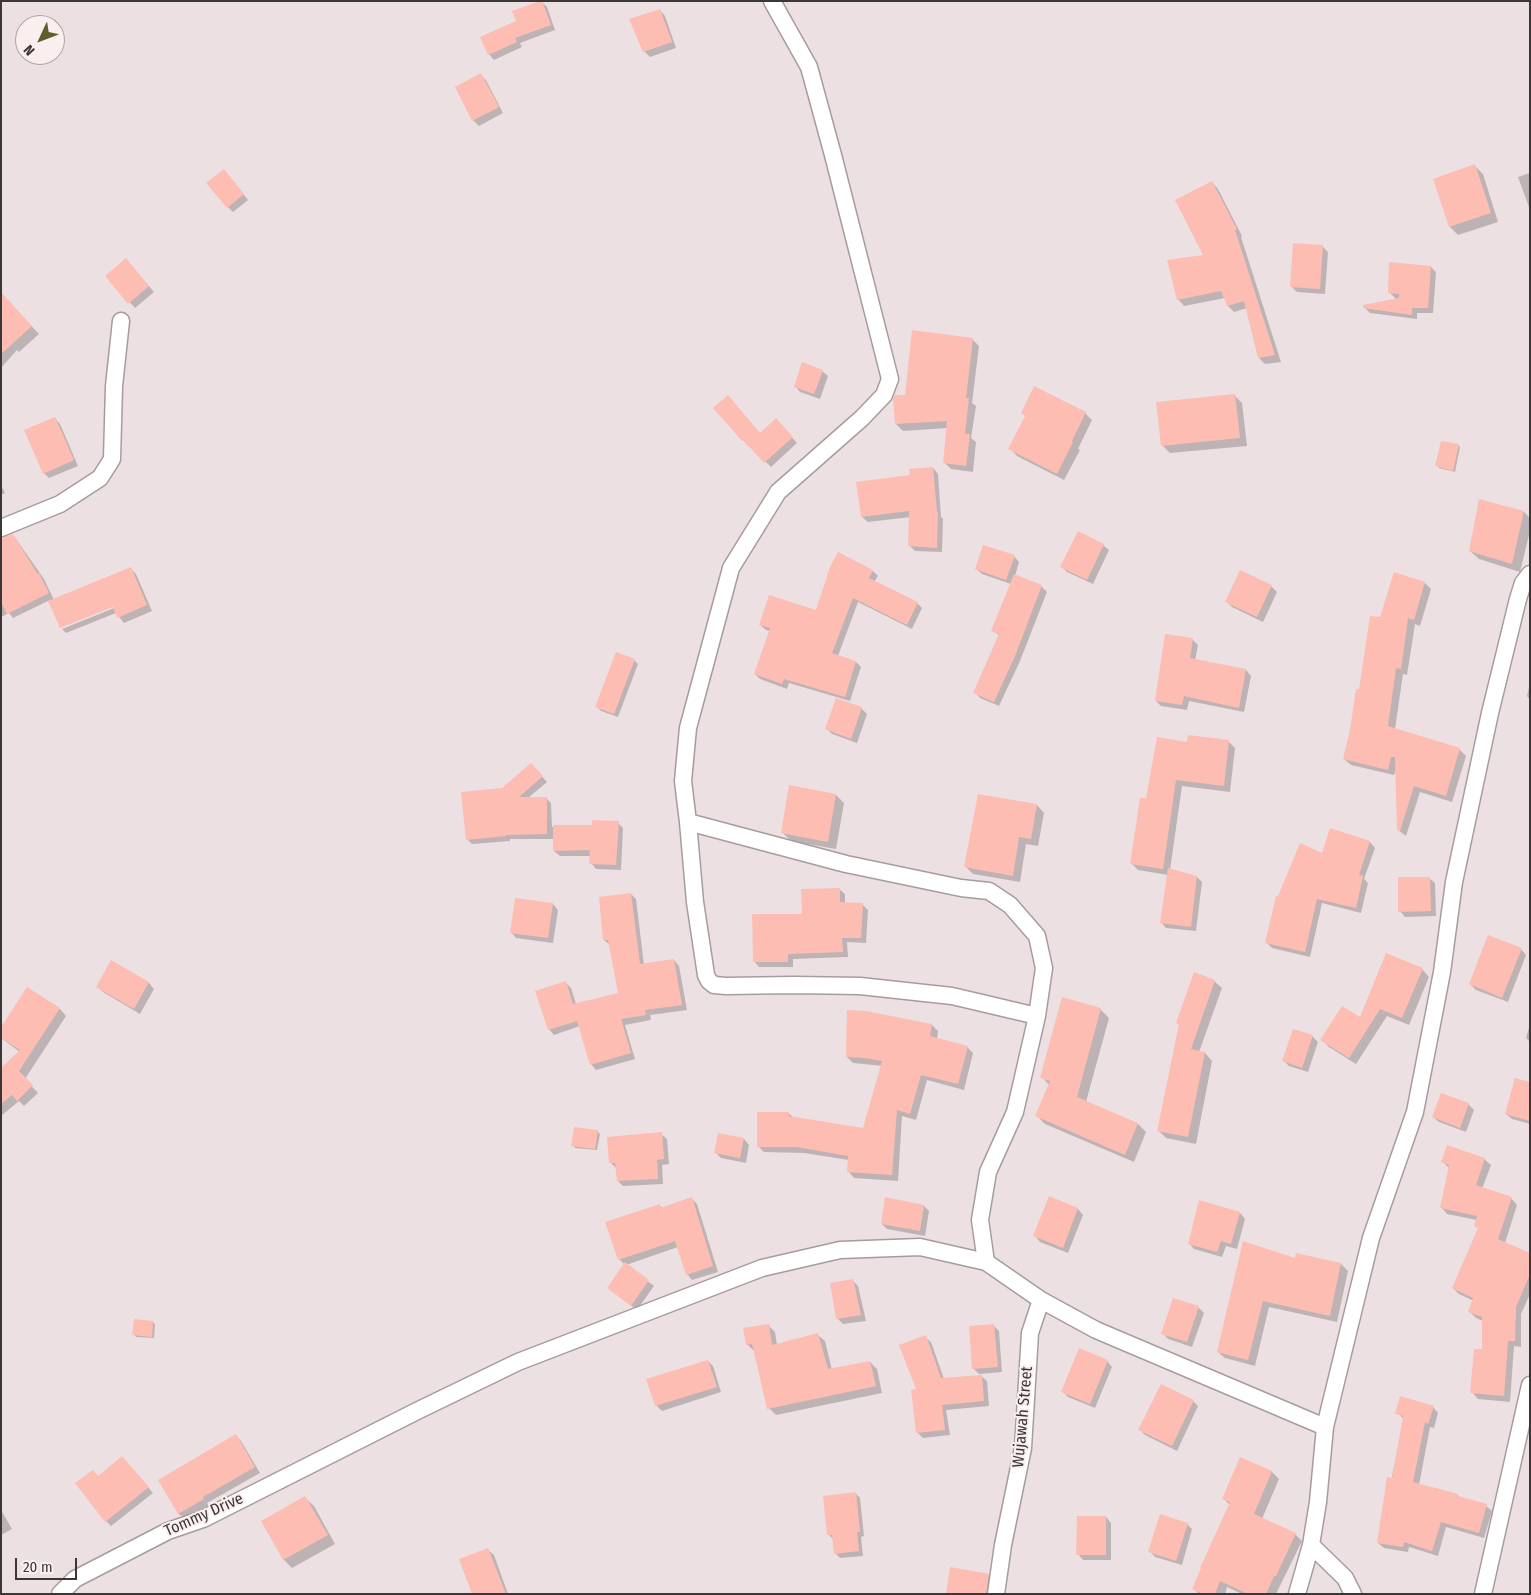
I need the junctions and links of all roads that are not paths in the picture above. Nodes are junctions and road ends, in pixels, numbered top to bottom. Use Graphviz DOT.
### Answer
graph roads {
  1 [pos="772,1"];
  2 [pos="120,321"];
  3 [pos="1,528"];
  4 [pos="1530,574"];
  5 [pos="688,822"];
  6 [pos="1037,1016"];
  7 [pos="986,1262"];
  8 [pos="1042,1300"];
  9 [pos="1530,1385"];
  10 [pos="1325,1427"];
  11 [pos="1311,1545"];
  12 [pos="60,1594"];
  13 [pos="996,1594"];
  14 [pos="1297,1594"];
  15 [pos="1353,1594"];
  16 [pos="1483,1594"];
  1 -- 5 [label="street"];
  2 -- 3 [label="street"];
  4 -- 10 [label="street"];
  5 -- 6 [label="street"];
  5 -- 6 [label="street"];
  6 -- 7 [label="street"];
  7 -- 8 [label="street"];
  7 -- 12 [label="street, Tommy Drive"];
  8 -- 10 [label="street"];
  8 -- 13 [label="street, Wujawah Street"];
  9 -- 16 [label="street"];
  10 -- 11 [label="street"];
  11 -- 14 [label="street"];
  11 -- 15 [label="street"];
}
